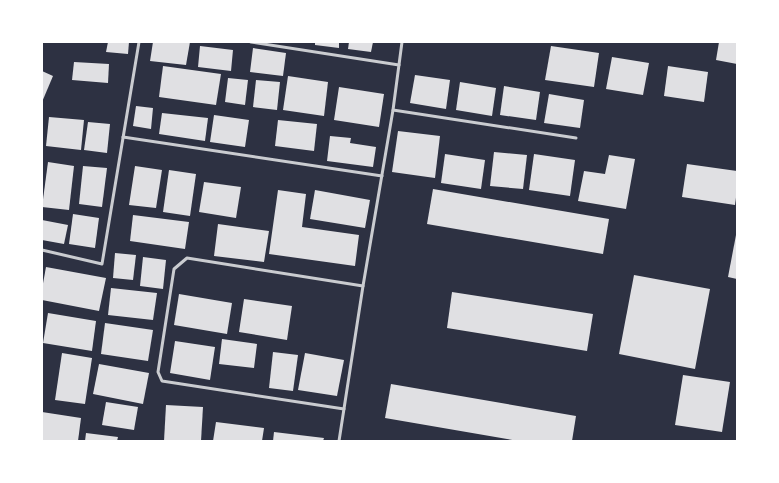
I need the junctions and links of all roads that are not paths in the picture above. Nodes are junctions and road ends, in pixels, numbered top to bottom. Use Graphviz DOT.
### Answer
graph roads {
  1 [pos="138,42"];
  2 [pos="251,42"];
  3 [pos="402,42"];
  4 [pos="399,65"];
  5 [pos="393,110"];
  6 [pos="123,137"];
  7 [pos="576,138"];
  8 [pos="382,176"];
  9 [pos="42,250"];
  10 [pos="363,286"];
  11 [pos="344,409"];
  12 [pos="339,441"];
  1 -- 6 [label="lane"];
  2 -- 4 [label="lane"];
  3 -- 4 [label="lane"];
  4 -- 5 [label="lane"];
  5 -- 7 [label="lane"];
  5 -- 8 [label="lane"];
  6 -- 8 [label="lane"];
  6 -- 9 [label="lane"];
  8 -- 10 [label="lane"];
  10 -- 11 [label="lane"];
  10 -- 11 [label="lane"];
  11 -- 12 [label="lane"];
}
